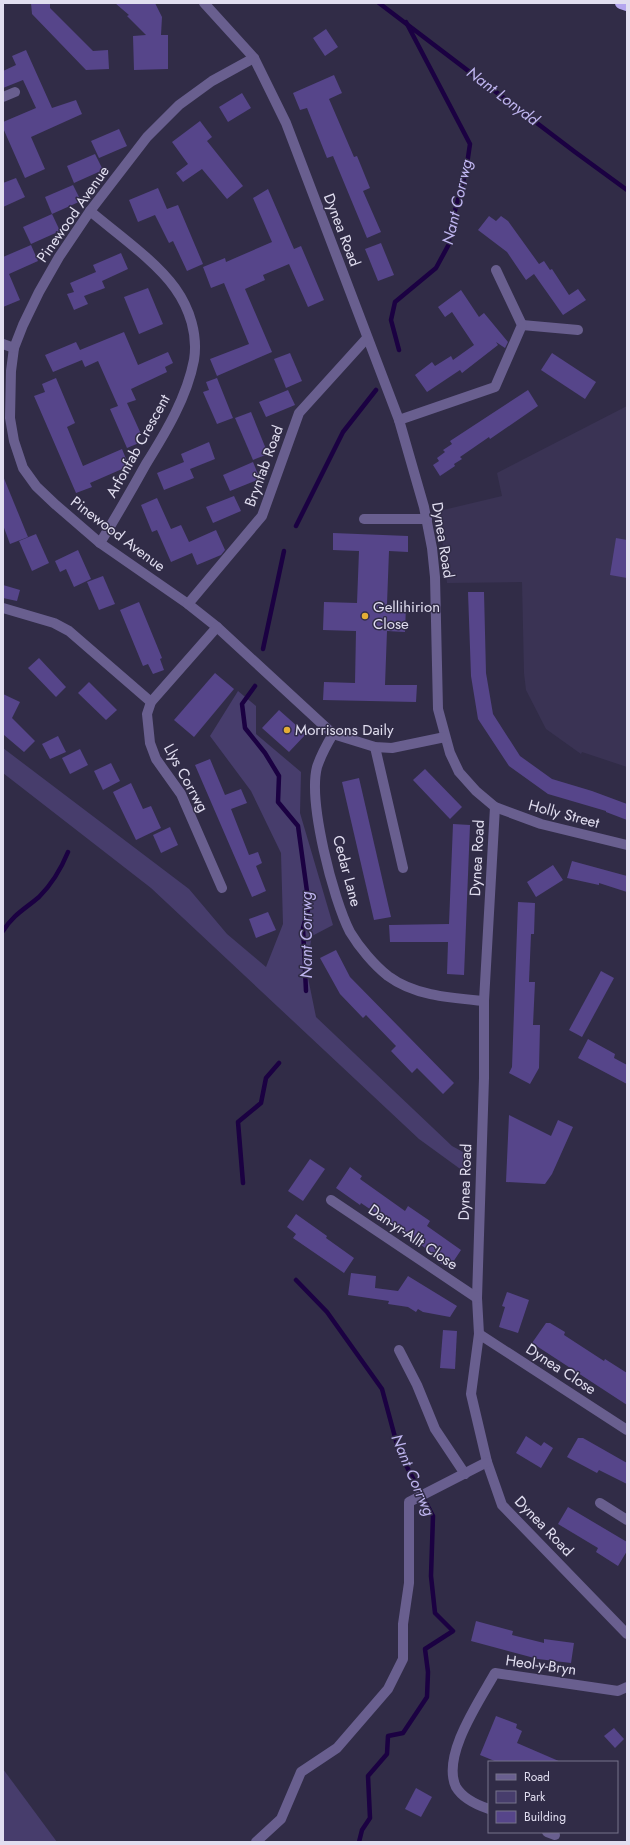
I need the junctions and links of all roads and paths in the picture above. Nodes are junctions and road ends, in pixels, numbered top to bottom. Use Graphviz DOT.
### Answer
graph roads {
  1 [pos="204,3"];
  2 [pos="621,3"];
  3 [pos="627,5"];
  4 [pos="254,58"];
  5 [pos="15,92"];
  6 [pos="3,97"];
  7 [pos="90,211"];
  8 [pos="496,270"];
  9 [pos="522,325"];
  10 [pos="578,330"];
  11 [pos="367,338"];
  12 [pos="3,344"];
  13 [pos="14,348"];
  14 [pos="399,420"];
  15 [pos="364,519"];
  16 [pos="427,519"];
  17 [pos="100,543"];
  18 [pos="188,604"];
  19 [pos="3,608"];
  20 [pos="217,627"];
  21 [pos="151,702"];
  22 [pos="333,734"];
  23 [pos="445,737"];
  24 [pos="375,747"];
  25 [pos="495,807"];
  26 [pos="627,845"];
  27 [pos="403,868"];
  28 [pos="222,888"];
  29 [pos="484,1001"];
  30 [pos="331,1200"];
  31 [pos="477,1298"];
  32 [pos="479,1334"];
  33 [pos="399,1350"];
  34 [pos="627,1430"];
  35 [pos="487,1462"];
  36 [pos="464,1474"];
  37 [pos="600,1503"];
  38 [pos="627,1520"];
  39 [pos="627,1634"];
  40 [pos="627,1687"];
  41 [pos="488,1809"];
  42 [pos="256,1842"];
  1 -- 4 [label="street, Dynea Road"];
  2 -- 3 [label="highway"];
  4 -- 7 [label="street, Pinewood Avenue"];
  4 -- 11 [label="street, Dynea Road"];
  5 -- 6 [label="street"];
  7 -- 13 [label="street, Pinewood Avenue"];
  7 -- 17 [label="street, Arfonfab Crescent"];
  8 -- 9 [label="street"];
  9 -- 10 [label="street"];
  9 -- 14 [label="street"];
  11 -- 14 [label="street, Dynea Road"];
  11 -- 18 [label="street, Brynfab Road"];
  12 -- 13 [label="street"];
  13 -- 17 [label="street, Pinewood Avenue"];
  14 -- 16 [label="street, Dynea Road"];
  15 -- 16 [label="street"];
  16 -- 23 [label="street, Dynea Road"];
  17 -- 18 [label="street, Pinewood Avenue"];
  18 -- 20 [label="street, Pinewood Avenue"];
  19 -- 21 [label="street"];
  20 -- 21 [label="street"];
  20 -- 22 [label="street, Pinewood Avenue"];
  21 -- 28 [label="street, Llys Corrwg"];
  22 -- 24 [label="street, Pinewood Avenue"];
  22 -- 29 [label="street, Cedar Lane"];
  23 -- 24 [label="street, Pinewood Avenue"];
  23 -- 25 [label="street, Dynea Road"];
  24 -- 27 [label="street"];
  25 -- 26 [label="street, Holly Street"];
  25 -- 29 [label="street, Dynea Road"];
  29 -- 31 [label="street, Dynea Road"];
  30 -- 31 [label="street, Dan-yr-Allt Close"];
  31 -- 32 [label="street, Dynea Road"];
  32 -- 34 [label="street, Dynea Close"];
  32 -- 35 [label="street, Dynea Road"];
  33 -- 36 [label="street"];
  35 -- 36 [label="street"];
  35 -- 39 [label="street, Dynea Road"];
  36 -- 42 [label="street"];
  37 -- 38 [label="street"];
  40 -- 41 [label="street, Heol-y-Bryn"];
}
